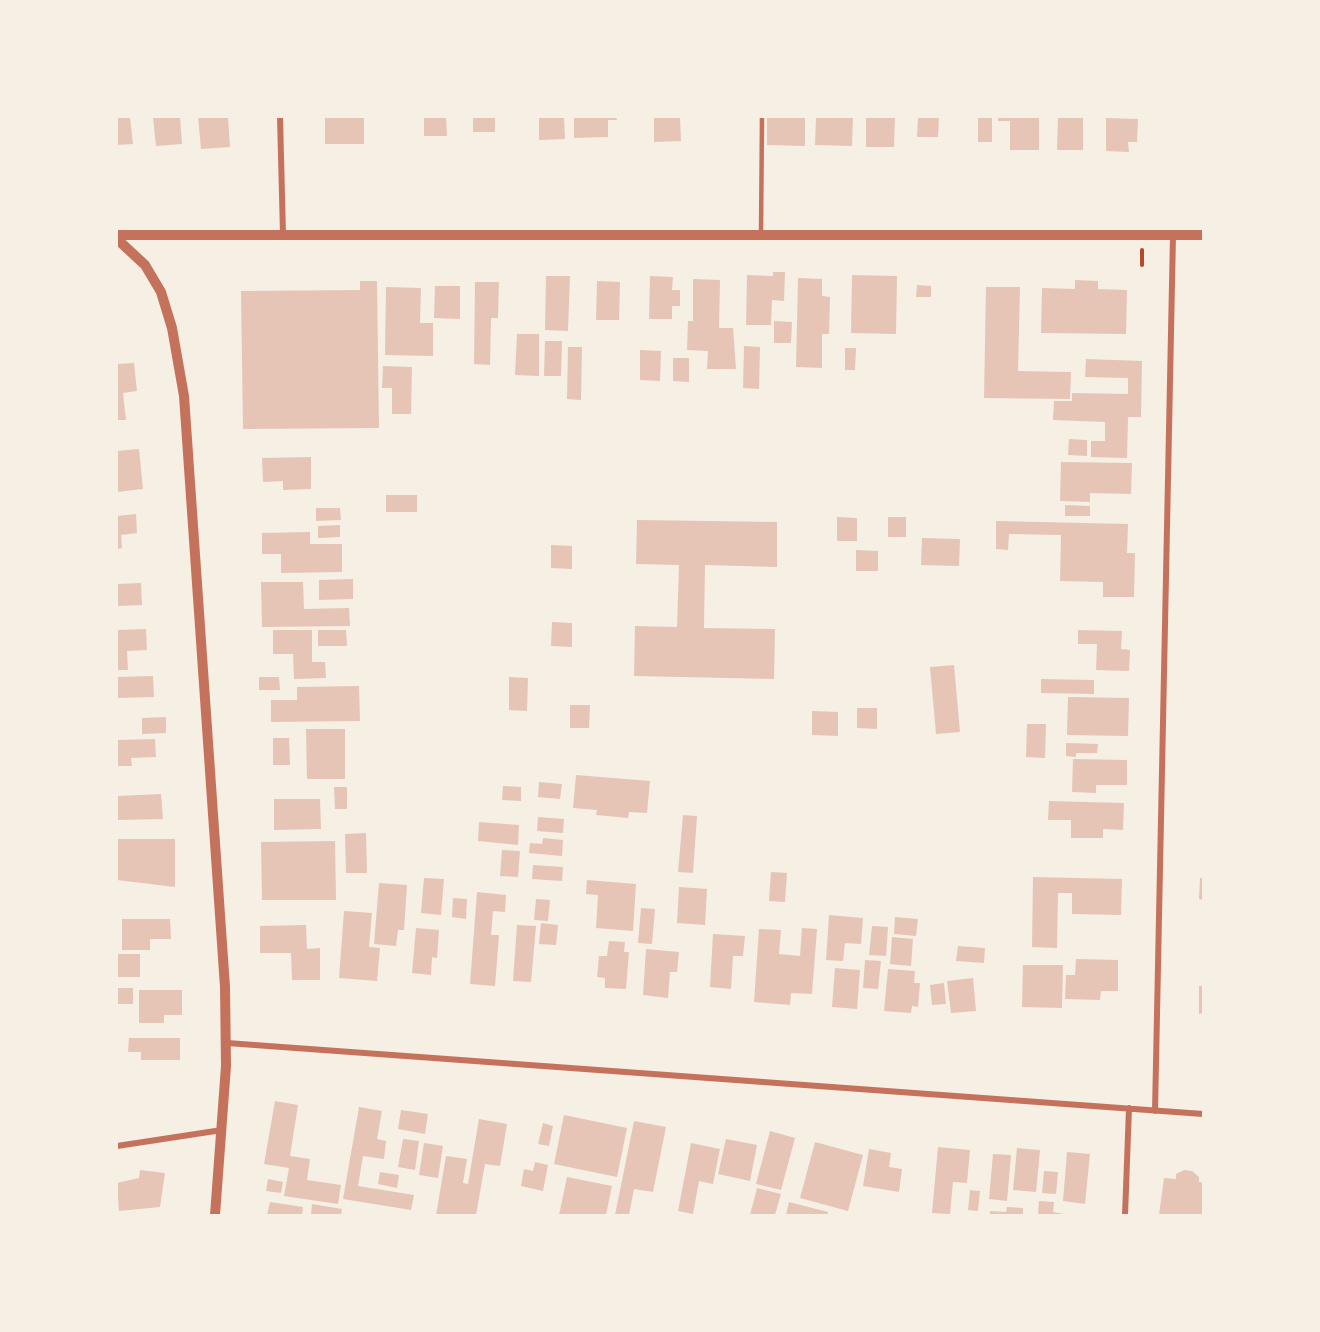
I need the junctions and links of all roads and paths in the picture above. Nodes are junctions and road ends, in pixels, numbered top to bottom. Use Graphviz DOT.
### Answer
graph roads {
  1 [pos="280,117"];
  2 [pos="762,117"];
  3 [pos="1203,226"];
  4 [pos="761,233"];
  5 [pos="283,234"];
  6 [pos="1173,234"];
  7 [pos="1203,235"];
  8 [pos="117,237"];
  9 [pos="226,1043"];
  10 [pos="1129,1108"];
  11 [pos="1155,1111"];
  12 [pos="1203,1114"];
  13 [pos="222,1130"];
  14 [pos="117,1146"];
  15 [pos="215,1215"];
  16 [pos="1125,1215"];
  1 -- 5 [label="street"];
  2 -- 4 [label="lane"];
  3 -- 7 [label="street"];
  4 -- 5 [label="street"];
  4 -- 6 [label="street"];
  5 -- 8 [label="street"];
  6 -- 7 [label="street"];
  6 -- 11 [label="street"];
  8 -- 9 [label="street"];
  9 -- 10 [label="street"];
  9 -- 13 [label="street"];
  10 -- 11 [label="street"];
  10 -- 16 [label="street"];
  11 -- 12 [label="street"];
  13 -- 14 [label="street"];
  13 -- 15 [label="street"];
}
